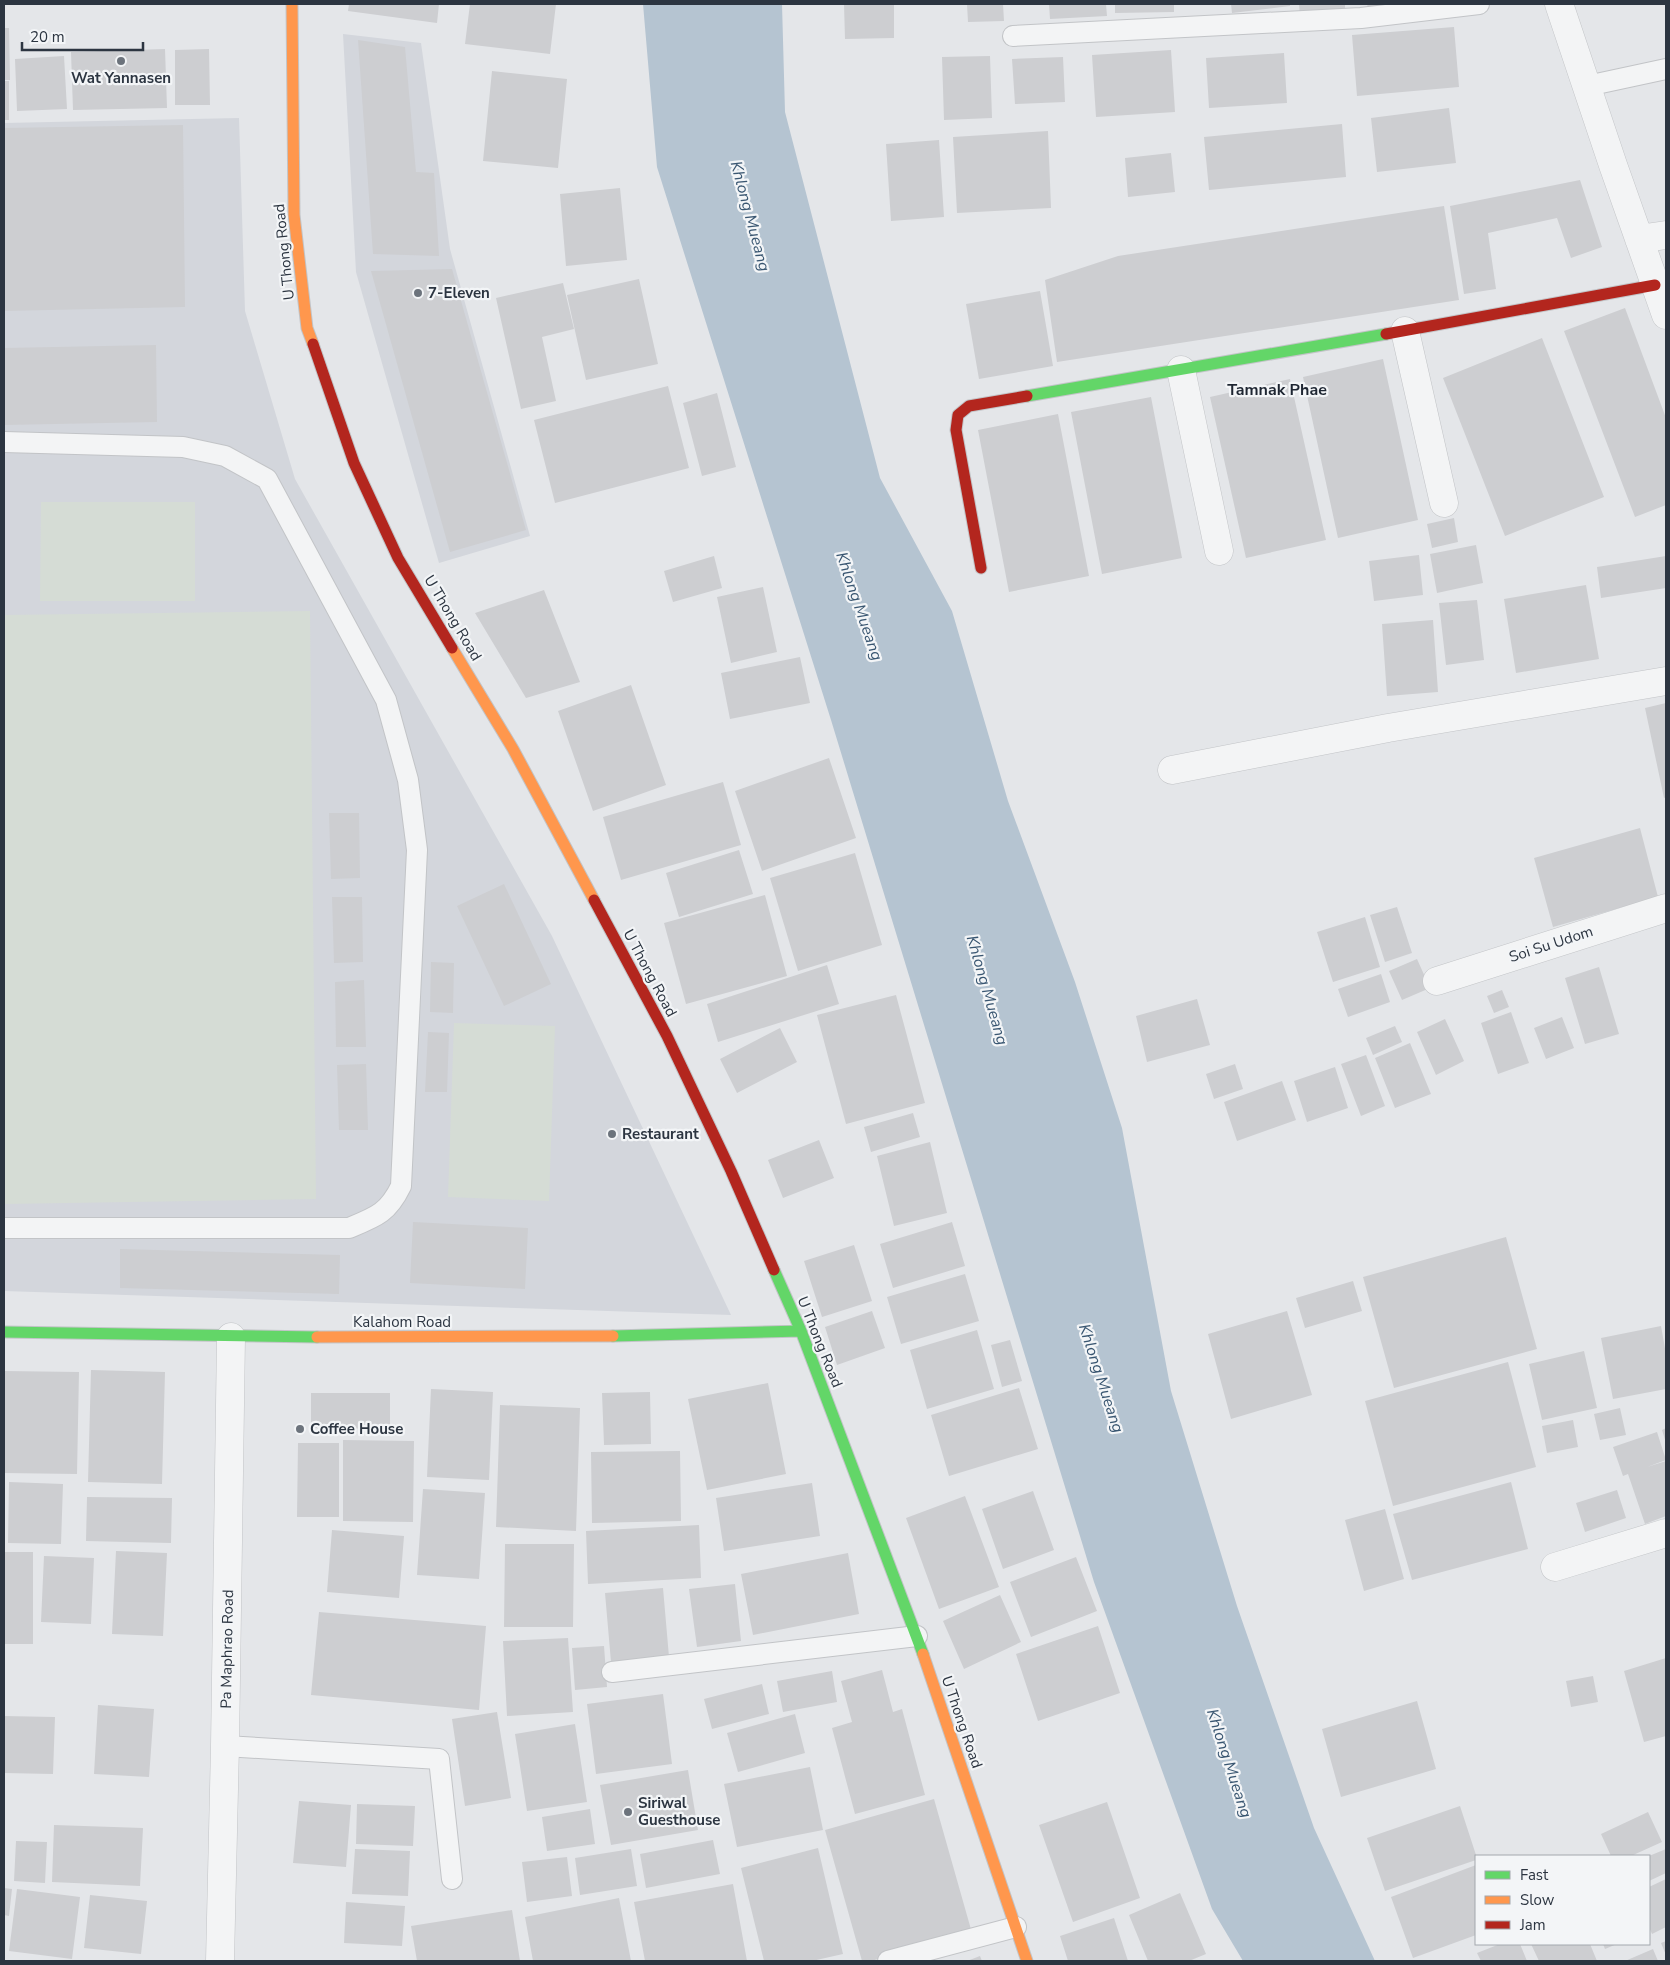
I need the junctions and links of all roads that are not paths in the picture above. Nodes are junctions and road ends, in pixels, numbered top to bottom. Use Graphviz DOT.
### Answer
graph roads {
  1 [pos="292,4"];
  2 [pos="1479,4"];
  3 [pos="1559,4"];
  4 [pos="1013,36"];
  5 [pos="1666,69"];
  6 [pos="1587,86"];
  7 [pos="1666,235"];
  8 [pos="1639,239"];
  9 [pos="1655,285"];
  10 [pos="1666,315"];
  11 [pos="1405,331"];
  12 [pos="1181,370"];
  13 [pos="4,442"];
  14 [pos="1444,503"];
  15 [pos="1219,551"];
  16 [pos="981,568"];
  17 [pos="1666,681"];
  18 [pos="1172,770"];
  19 [pos="1666,908"];
  20 [pos="1437,981"];
  21 [pos="4,1228"];
  22 [pos="800,1331"];
  23 [pos="4,1332"];
  24 [pos="231,1337"];
  25 [pos="1666,1534"];
  26 [pos="1555,1568"];
  27 [pos="917,1636"];
  28 [pos="612,1672"];
  29 [pos="225,1746"];
  30 [pos="452,1879"];
  31 [pos="1016,1927"];
  32 [pos="220,1961"];
  33 [pos="888,1961"];
  34 [pos="1027,1961"];
  1 -- 22 [label="main road, U Thong Road"];
  2 -- 4 [label="lane"];
  3 -- 6 [label="street"];
  5 -- 6 [label="lane"];
  6 -- 8 [label="street"];
  7 -- 8 [label="street"];
  8 -- 9 [label="street"];
  9 -- 10 [label="street"];
  9 -- 11 [label="main road"];
  11 -- 12 [label="main road"];
  11 -- 14 [label="street"];
  12 -- 15 [label="street"];
  12 -- 16 [label="main road"];
  13 -- 21 [label="lane"];
  17 -- 18 [label="street"];
  19 -- 20 [label="street, Soi Su Udom"];
  22 -- 24 [label="main road, Kalahom Road"];
  22 -- 27 [label="main road, U Thong Road"];
  23 -- 24 [label="main road, Kalahom Road"];
  24 -- 29 [label="street, Pa Maphrao Road"];
  25 -- 26 [label="street"];
  27 -- 28 [label="lane"];
  27 -- 31 [label="main road, U Thong Road"];
  29 -- 30 [label="lane"];
  29 -- 32 [label="street, Pa Maphrao Road"];
  31 -- 33 [label="lane"];
  31 -- 34 [label="main road, U Thong Road"];
}
